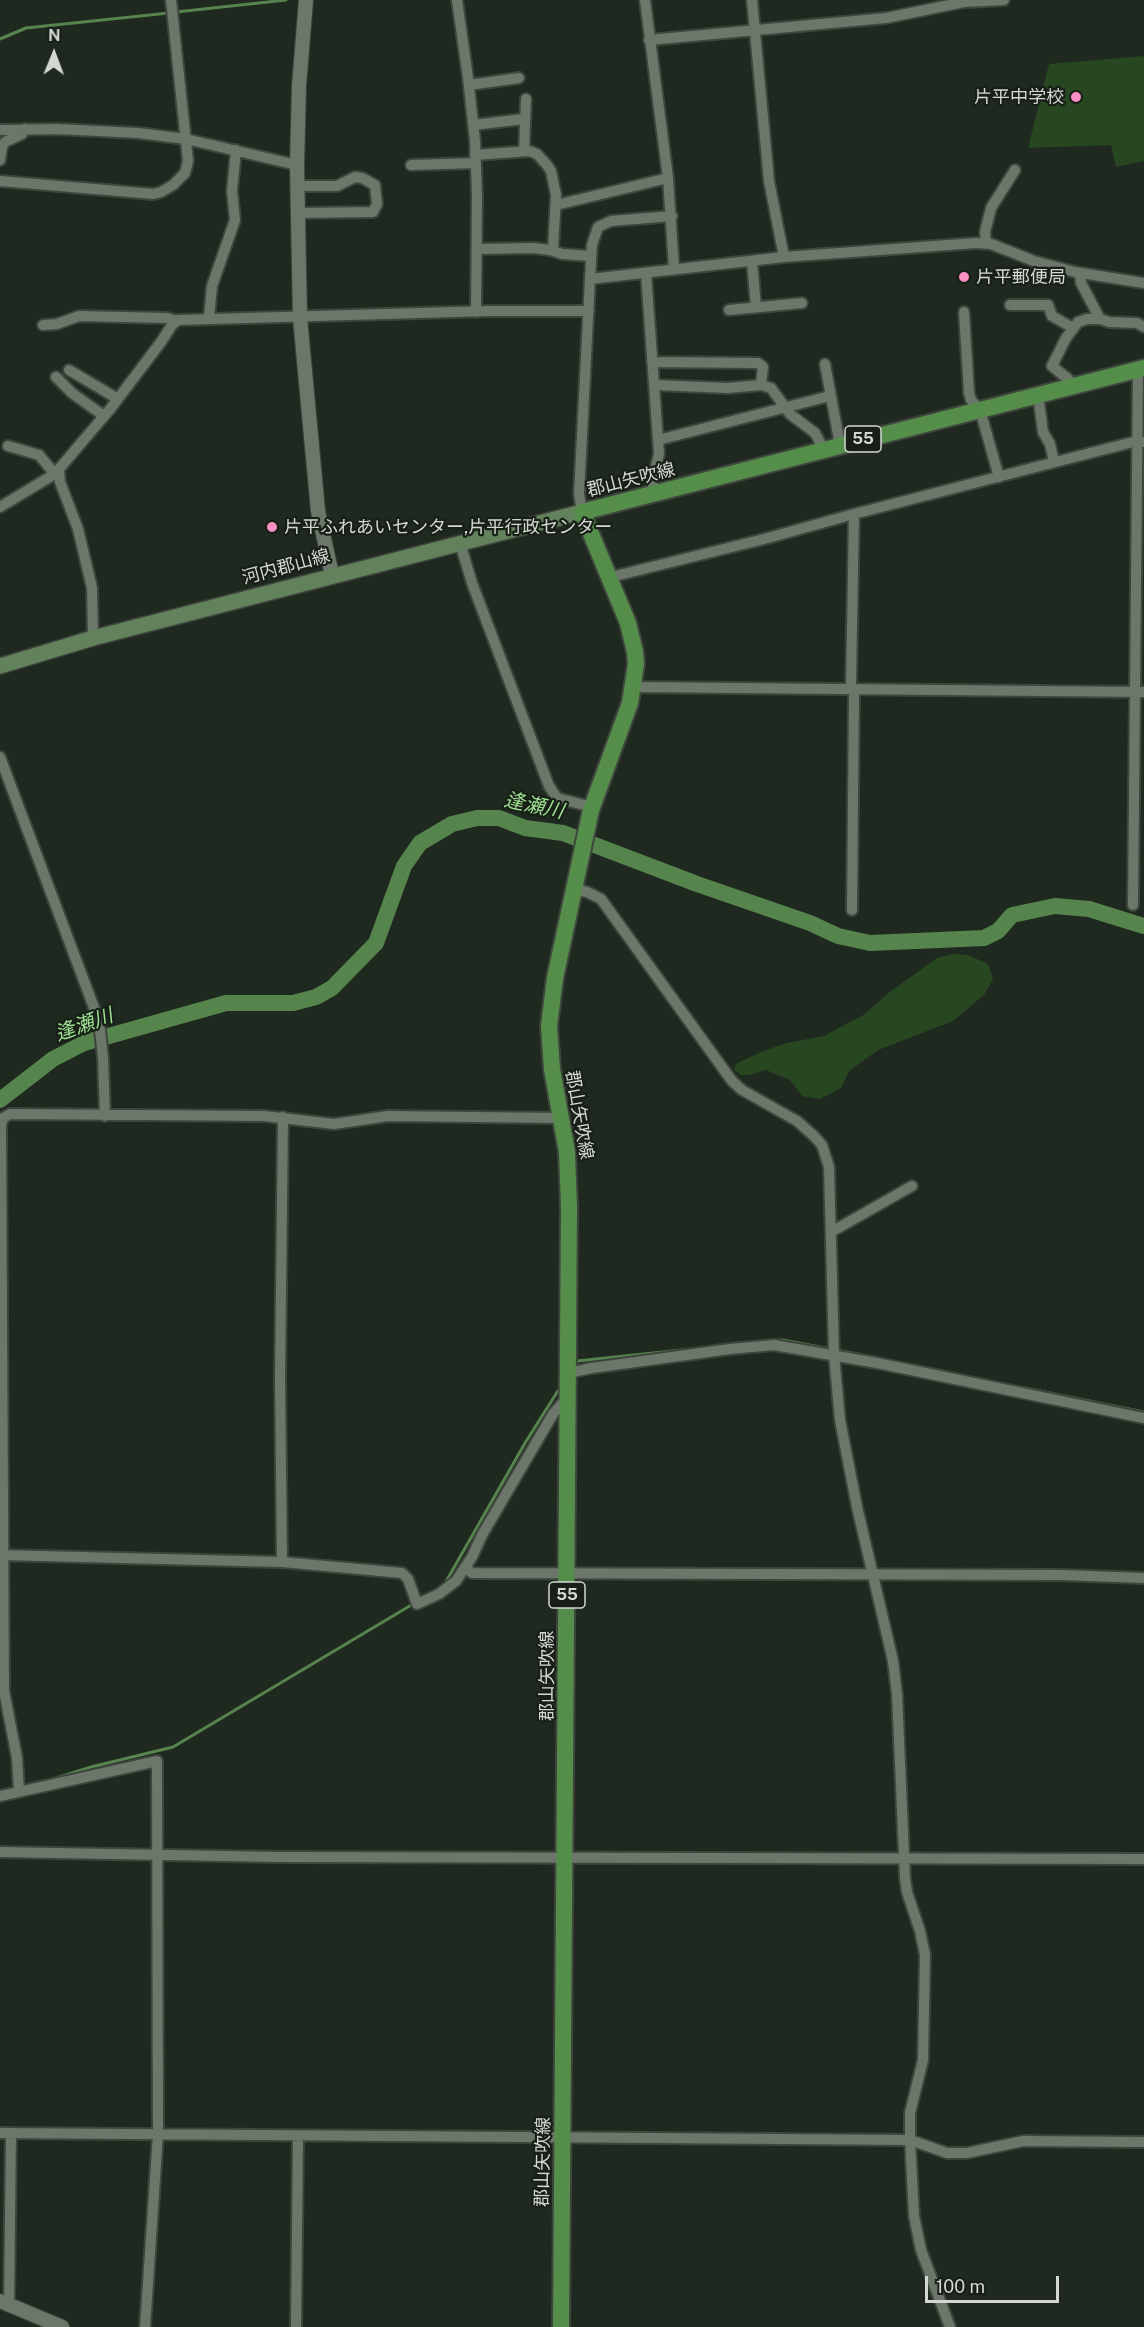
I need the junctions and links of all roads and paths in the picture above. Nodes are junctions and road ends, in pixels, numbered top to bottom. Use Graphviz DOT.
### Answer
graph roads {
  1 [pos="171,0"];
  2 [pos="306,0"];
  3 [pos="457,0"];
  4 [pos="645,0"];
  5 [pos="752,0"];
  6 [pos="1004,0"];
  7 [pos="755,30"];
  8 [pos="649,40"];
  9 [pos="519,78"];
  10 [pos="469,85"];
  11 [pos="526,99"];
  12 [pos="524,120"];
  13 [pos="473,125"];
  14 [pos="26,129"];
  15 [pos="0,130"];
  16 [pos="186,139"];
  17 [pos="236,150"];
  18 [pos="524,151"];
  19 [pos="476,159"];
  20 [pos="0,160"];
  21 [pos="297,165"];
  22 [pos="411,165"];
  23 [pos="1015,170"];
  24 [pos="668,178"];
  25 [pos="0,181"];
  26 [pos="298,186"];
  27 [pos="556,205"];
  28 [pos="298,213"];
  29 [pos="672,216"];
  30 [pos="986,243"];
  31 [pos="477,249"];
  32 [pos="554,250"];
  33 [pos="590,256"];
  34 [pos="784,257"];
  35 [pos="752,261"];
  36 [pos="674,269"];
  37 [pos="646,273"];
  38 [pos="1080,274"];
  39 [pos="590,279"];
  40 [pos="1141,281"];
  41 [pos="802,303"];
  42 [pos="1010,305"];
  43 [pos="756,307"];
  44 [pos="729,310"];
  45 [pos="588,311"];
  46 [pos="476,312"];
  47 [pos="964,312"];
  48 [pos="210,318"];
  49 [pos="300,318"];
  50 [pos="1100,319"];
  51 [pos="177,321"];
  52 [pos="43,325"];
  53 [pos="1144,327"];
  54 [pos="1073,328"];
  55 [pos="652,362"];
  56 [pos="825,364"];
  57 [pos="1141,369"];
  58 [pos="69,370"];
  59 [pos="56,376"];
  60 [pos="654,385"];
  61 [pos="761,385"];
  62 [pos="1073,386"];
  63 [pos="1038,395"];
  64 [pos="830,396"];
  65 [pos="118,399"];
  66 [pos="785,408"];
  67 [pos="980,410"];
  68 [pos="104,416"];
  69 [pos="658,440"];
  70 [pos="1141,442"];
  71 [pos="8,446"];
  72 [pos="832,447"];
  73 [pos="1054,462"];
  74 [pos="57,473"];
  75 [pos="999,477"];
  76 [pos="653,494"];
  77 [pos="0,507"];
  78 [pos="582,512"];
  79 [pos="854,514"];
  80 [pos="460,543"];
  81 [pos="332,575"];
  82 [pos="611,577"];
  83 [pos="93,638"];
  84 [pos="0,666"];
  85 [pos="634,687"];
  86 [pos="853,689"];
  87 [pos="1139,692"];
  88 [pos="0,757"];
  89 [pos="592,808"];
  90 [pos="573,889"];
  91 [pos="1133,905"];
  92 [pos="852,910"];
  93 [pos="105,1116"];
  94 [pos="283,1117"];
  95 [pos="561,1118"];
  96 [pos="912,1186"];
  97 [pos="831,1232"];
  98 [pos="834,1355"];
  99 [pos="568,1373"];
  100 [pos="567,1398"];
  101 [pos="1144,1418"];
  102 [pos="1,1555"];
  103 [pos="282,1562"];
  104 [pos="465,1567"];
  105 [pos="567,1574"];
  106 [pos="873,1574"];
  107 [pos="1144,1578"];
  108 [pos="19,1792"];
  109 [pos="0,1796"];
  110 [pos="0,1852"];
  111 [pos="157,1853"];
  112 [pos="904,1857"];
  113 [pos="565,1858"];
  114 [pos="1144,1859"];
  115 [pos="6,2133"];
  116 [pos="158,2134"];
  117 [pos="298,2136"];
  118 [pos="563,2138"];
  119 [pos="910,2140"];
  120 [pos="1144,2142"];
  121 [pos="4,2303"];
  122 [pos="62,2327"];
  123 [pos="145,2327"];
  124 [pos="296,2327"];
  125 [pos="561,2327"];
  126 [pos="950,2327"];
  1 -- 16 [label="street"];
  2 -- 21 [label="street"];
  3 -- 10 [label="street"];
  4 -- 8 [label="street"];
  5 -- 7 [label="street"];
  6 -- 7 [label="street"];
  7 -- 8 [label="street"];
  7 -- 34 [label="street"];
  8 -- 24 [label="street"];
  9 -- 10 [label="street"];
  10 -- 13 [label="street"];
  11 -- 12 [label="street"];
  12 -- 13 [label="street"];
  12 -- 18 [label="street"];
  13 -- 19 [label="street"];
  14 -- 15 [label="street"];
  14 -- 16 [label="street"];
  14 -- 20 [label="street"];
  16 -- 17 [label="street"];
  16 -- 25 [label="street"];
  17 -- 21 [label="street"];
  17 -- 48 [label="street"];
  18 -- 19 [label="street"];
  18 -- 27 [label="street"];
  19 -- 22 [label="street"];
  19 -- 31 [label="street"];
  21 -- 26 [label="street"];
  23 -- 30 [label="street"];
  24 -- 27 [label="street"];
  24 -- 29 [label="street"];
  26 -- 28 [label="street"];
  26 -- 28 [label="street"];
  27 -- 32 [label="street"];
  28 -- 49 [label="street"];
  29 -- 33 [label="street"];
  29 -- 36 [label="street"];
  30 -- 34 [label="street"];
  30 -- 38 [label="street"];
  31 -- 32 [label="street"];
  31 -- 46 [label="street"];
  32 -- 33 [label="street"];
  33 -- 39 [label="street"];
  34 -- 35 [label="street"];
  35 -- 36 [label="street"];
  35 -- 43 [label="street"];
  36 -- 37 [label="street"];
  37 -- 39 [label="street"];
  37 -- 55 [label="street"];
  38 -- 40 [label="street"];
  38 -- 50 [label="street"];
  39 -- 45 [label="street"];
  41 -- 43 [label="street"];
  42 -- 54 [label="street"];
  43 -- 44 [label="street"];
  45 -- 46 [label="street"];
  45 -- 78 [label="street"];
  46 -- 49 [label="street"];
  47 -- 67 [label="street"];
  48 -- 49 [label="street"];
  48 -- 51 [label="street"];
  49 -- 81 [label="street"];
  50 -- 53 [label="street"];
  50 -- 54 [label="street"];
  51 -- 52 [label="street"];
  51 -- 65 [label="street"];
  54 -- 62 [label="street"];
  55 -- 60 [label="street"];
  55 -- 61 [label="street"];
  56 -- 64 [label="street"];
  57 -- 62 [label="main road, 郡山矢吹線 / 55"];
  57 -- 70 [label="street"];
  58 -- 65 [label="street"];
  59 -- 68 [label="street"];
  60 -- 61 [label="street"];
  60 -- 69 [label="street"];
  61 -- 66 [label="street"];
  62 -- 63 [label="main road, 郡山矢吹線 / 55"];
  63 -- 67 [label="main road, 郡山矢吹線 / 55"];
  63 -- 73 [label="street"];
  64 -- 66 [label="street"];
  64 -- 72 [label="street"];
  65 -- 68 [label="street"];
  66 -- 69 [label="street"];
  66 -- 72 [label="street"];
  67 -- 72 [label="main road, 郡山矢吹線 / 55"];
  67 -- 75 [label="street"];
  68 -- 74 [label="street"];
  69 -- 76 [label="street"];
  70 -- 73 [label="street"];
  70 -- 87 [label="street"];
  71 -- 74 [label="street"];
  72 -- 76 [label="main road, 郡山矢吹線 / 55"];
  73 -- 75 [label="street"];
  74 -- 77 [label="street"];
  74 -- 83 [label="street"];
  75 -- 79 [label="street"];
  76 -- 78 [label="main road, 郡山矢吹線 / 55"];
  78 -- 80 [label="main road, 河内郡山線"];
  78 -- 82 [label="main road, 郡山矢吹線 / 55"];
  79 -- 82 [label="street"];
  79 -- 86 [label="street"];
  80 -- 81 [label="main road, 河内郡山線"];
  80 -- 89 [label="street"];
  81 -- 83 [label="main road, 河内郡山線"];
  82 -- 85 [label="main road, 郡山矢吹線 / 55"];
  83 -- 84 [label="main road, 河内郡山線"];
  85 -- 86 [label="street"];
  85 -- 89 [label="main road, 郡山矢吹線 / 55"];
  86 -- 87 [label="street"];
  86 -- 92 [label="street"];
  87 -- 91 [label="street"];
  88 -- 93 [label="street"];
  89 -- 90 [label="main road, 郡山矢吹線 / 55"];
  90 -- 95 [label="main road, 郡山矢吹線 / 55"];
  90 -- 97 [label="street"];
  93 -- 94 [label="street"];
  93 -- 102 [label="street"];
  94 -- 95 [label="street"];
  94 -- 103 [label="street"];
  95 -- 99 [label="main road, 郡山矢吹線 / 55"];
  96 -- 97 [label="street"];
  97 -- 98 [label="street"];
  98 -- 99 [label="street"];
  98 -- 101 [label="street"];
  98 -- 106 [label="street"];
  99 -- 100 [label="main road, 郡山矢吹線 / 55"];
  100 -- 104 [label="street"];
  100 -- 105 [label="main road, 郡山矢吹線 / 55"];
  102 -- 103 [label="street"];
  102 -- 108 [label="street"];
  103 -- 104 [label="street"];
  104 -- 105 [label="street"];
  105 -- 106 [label="street"];
  105 -- 113 [label="main road, 郡山矢吹線 / 55"];
  106 -- 107 [label="street"];
  106 -- 112 [label="street"];
  108 -- 109 [label="street"];
  108 -- 111 [label="street"];
  110 -- 111 [label="street"];
  111 -- 113 [label="street"];
  111 -- 116 [label="street"];
  112 -- 113 [label="street"];
  112 -- 114 [label="street"];
  112 -- 119 [label="street"];
  113 -- 118 [label="main road, 郡山矢吹線 / 55"];
  115 -- 116 [label="street"];
  115 -- 121 [label="street"];
  116 -- 117 [label="street"];
  116 -- 123 [label="street"];
  117 -- 118 [label="street"];
  117 -- 124 [label="street"];
  118 -- 119 [label="street"];
  118 -- 125 [label="main road, 郡山矢吹線 / 55"];
  119 -- 120 [label="street"];
  119 -- 126 [label="street"];
  121 -- 122 [label="street"];
}
